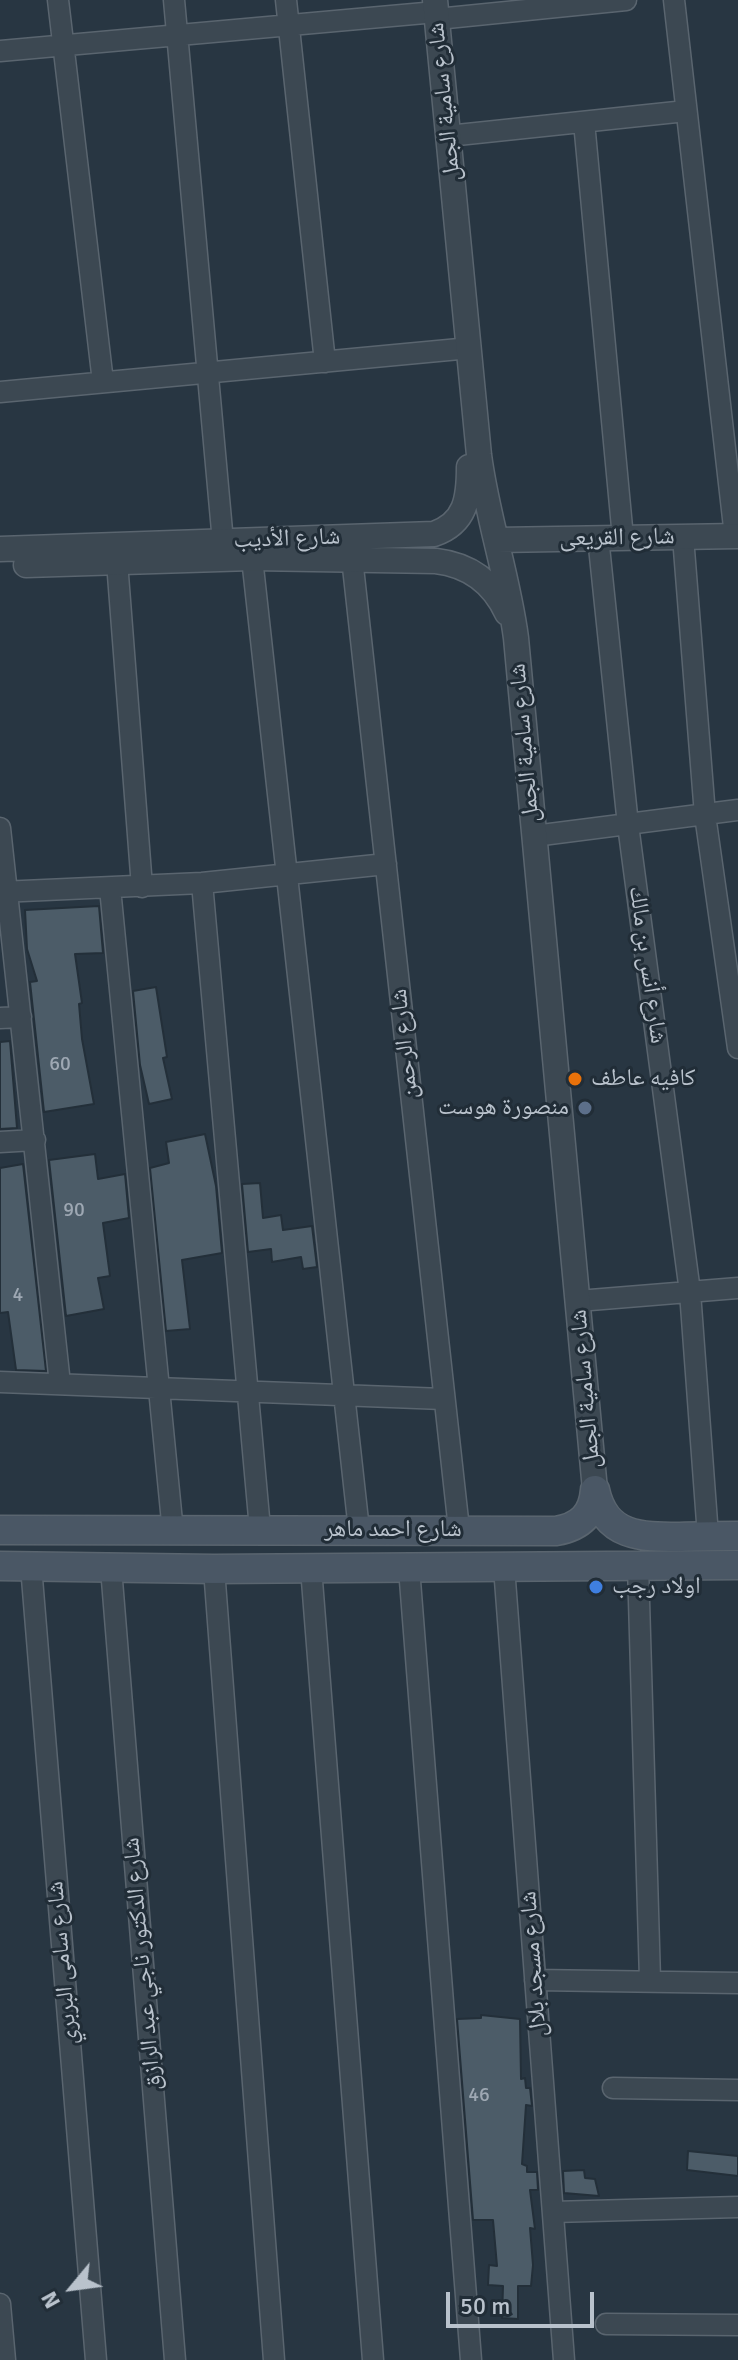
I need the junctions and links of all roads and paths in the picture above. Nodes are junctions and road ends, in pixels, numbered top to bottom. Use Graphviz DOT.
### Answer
graph roads {
  1 [pos="58,0"];
  2 [pos="174,0"];
  3 [pos="286,0"];
  4 [pos="626,0"];
  5 [pos="674,0"];
  6 [pos="436,10"];
  7 [pos="289,26"];
  8 [pos="177,36"];
  9 [pos="63,45"];
  10 [pos="0,51"];
  11 [pos="686,111"];
  12 [pos="584,122"];
  13 [pos="448,136"];
  14 [pos="470,348"];
  15 [pos="325,362"];
  16 [pos="208,373"];
  17 [pos="103,382"];
  18 [pos="0,392"];
  19 [pos="476,411"];
  20 [pos="737,536"];
  21 [pos="598,537"];
  22 [pos="683,537"];
  23 [pos="623,538"];
  24 [pos="497,540"];
  25 [pos="223,542"];
  26 [pos="0,549"];
  27 [pos="252,558"];
  28 [pos="352,558"];
  29 [pos="117,562"];
  30 [pos="0,566"];
  31 [pos="516,638"];
  32 [pos="738,810"];
  33 [pos="705,815"];
  34 [pos="628,825"];
  35 [pos="0,828"];
  36 [pos="534,836"];
  37 [pos="386,864"];
  38 [pos="288,874"];
  39 [pos="202,883"];
  40 [pos="142,887"];
  41 [pos="110,888"];
  42 [pos="3,892"];
  43 [pos="21,1017"];
  44 [pos="0,1018"];
  45 [pos="738,1048"];
  46 [pos="35,1140"];
  47 [pos="0,1142"];
  48 [pos="738,1288"];
  49 [pos="690,1292"];
  50 [pos="578,1301"];
  51 [pos="0,1382"];
  52 [pos="60,1384"];
  53 [pos="159,1388"];
  54 [pos="246,1392"];
  55 [pos="344,1395"];
  56 [pos="443,1399"];
  57 [pos="595,1490"];
  58 [pos="260,1529"];
  59 [pos="459,1529"];
  60 [pos="0,1530"];
  61 [pos="359,1530"];
  62 [pos="556,1531"];
  63 [pos="173,1532"];
  64 [pos="708,1536"];
  65 [pos="738,1536"];
  66 [pos="738,1565"];
  67 [pos="0,1566"];
  68 [pos="31,1566"];
  69 [pos="638,1566"];
  70 [pos="504,1567"];
  71 [pos="556,1567"];
  72 [pos="111,1568"];
  73 [pos="311,1568"];
  74 [pos="409,1568"];
  75 [pos="214,1569"];
  76 [pos="535,1980"];
  77 [pos="650,1980"];
  78 [pos="738,1983"];
  79 [pos="613,2088"];
  80 [pos="738,2090"];
  81 [pos="738,2207"];
  82 [pos="553,2212"];
  83 [pos="0,2304"];
  84 [pos="606,2324"];
  85 [pos="738,2325"];
  86 [pos="5,2360"];
  87 [pos="96,2360"];
  88 [pos="175,2360"];
  89 [pos="274,2360"];
  90 [pos="373,2360"];
  91 [pos="471,2360"];
  92 [pos="564,2360"];
  1 -- 9 [label="street"];
  2 -- 8 [label="street"];
  3 -- 7 [label="street"];
  4 -- 6 [label="street"];
  5 -- 11 [label="street"];
  6 -- 7 [label="street"];
  6 -- 13 [label="street, شارع سامية الجمل"];
  7 -- 8 [label="street"];
  7 -- 15 [label="street"];
  8 -- 9 [label="street"];
  8 -- 16 [label="street"];
  9 -- 10 [label="street"];
  9 -- 17 [label="street"];
  11 -- 12 [label="street"];
  11 -- 20 [label="street"];
  12 -- 13 [label="street"];
  12 -- 23 [label="street"];
  13 -- 14 [label="street, شارع سامية الجمل"];
  14 -- 15 [label="street"];
  14 -- 19 [label="street, شارع سامية الجمل"];
  15 -- 16 [label="street"];
  16 -- 17 [label="street"];
  16 -- 25 [label="street"];
  17 -- 18 [label="street"];
  19 -- 24 [label="street, شارع سامية الجمل"];
  19 -- 25 [label="street, شارع الأديب"];
  20 -- 22 [label="street, شارع القريعى"];
  21 -- 23 [label="street, شارع القريعى"];
  21 -- 24 [label="street, شارع القريعى"];
  21 -- 34 [label="street, شارع أنس بن مالك"];
  22 -- 23 [label="street, شارع القريعى"];
  22 -- 33 [label="street"];
  24 -- 31 [label="street, شارع سامية الجمل"];
  25 -- 26 [label="street, شارع الأديب"];
  27 -- 28 [label="street, شارع الأديب"];
  27 -- 29 [label="street, شارع الأديب"];
  27 -- 38 [label="street"];
  28 -- 31 [label="street, شارع الأديب"];
  28 -- 37 [label="street, شارع الرحمن"];
  29 -- 30 [label="street, شارع الأديب"];
  29 -- 40 [label="street"];
  31 -- 36 [label="street, شارع سامية الجمل"];
  32 -- 33 [label="street"];
  33 -- 34 [label="street"];
  33 -- 45 [label="street"];
  34 -- 36 [label="street"];
  34 -- 49 [label="street, شارع أنس بن مالك"];
  35 -- 42 [label="street"];
  36 -- 50 [label="street, شارع سامية الجمل"];
  37 -- 38 [label="street"];
  37 -- 56 [label="street, شارع الرحمن"];
  38 -- 39 [label="street"];
  38 -- 55 [label="street"];
  39 -- 40 [label="street"];
  39 -- 54 [label="street"];
  40 -- 41 [label="street"];
  41 -- 42 [label="street"];
  41 -- 53 [label="street"];
  42 -- 43 [label="street"];
  43 -- 44 [label="street"];
  43 -- 46 [label="street"];
  46 -- 47 [label="street"];
  46 -- 52 [label="street"];
  48 -- 49 [label="street"];
  49 -- 50 [label="street"];
  49 -- 64 [label="street, شارع أنس بن مالك"];
  50 -- 57 [label="street, شارع سامية الجمل"];
  51 -- 52 [label="street"];
  52 -- 53 [label="street"];
  53 -- 54 [label="street"];
  53 -- 63 [label="street"];
  54 -- 55 [label="street"];
  54 -- 58 [label="street"];
  55 -- 56 [label="street"];
  55 -- 61 [label="street"];
  56 -- 59 [label="street, شارع الرحمن"];
  57 -- 62 [label="main road"];
  57 -- 64 [label="main road"];
  58 -- 61 [label="main road, شارع احمد ماهر"];
  58 -- 63 [label="main road, شارع احمد ماهر"];
  59 -- 61 [label="main road, شارع احمد ماهر"];
  59 -- 62 [label="main road, شارع احمد ماهر"];
  60 -- 63 [label="main road, شارع احمد ماهر"];
  62 -- 71 [label="main road"];
  64 -- 65 [label="main road"];
  66 -- 69 [label="main road, شارع احمد ماهر"];
  67 -- 68 [label="main road, شارع احمد ماهر"];
  68 -- 72 [label="main road, شارع احمد ماهر"];
  68 -- 87 [label="street, شارع سامى البربري"];
  69 -- 71 [label="main road, شارع احمد ماهر"];
  69 -- 77 [label="street"];
  70 -- 71 [label="main road, شارع احمد ماهر"];
  70 -- 74 [label="main road, شارع احمد ماهر"];
  70 -- 76 [label="street, شارع مسجد بلال"];
  72 -- 75 [label="main road, شارع احمد ماهر"];
  72 -- 88 [label="street, شارع الدكتور ناجي عبد الرازق"];
  73 -- 74 [label="main road, شارع احمد ماهر"];
  73 -- 75 [label="main road, شارع احمد ماهر"];
  73 -- 90 [label="street"];
  74 -- 91 [label="street"];
  75 -- 89 [label="street"];
  76 -- 77 [label="street"];
  76 -- 82 [label="street, شارع مسجد بلال"];
  77 -- 78 [label="street"];
  79 -- 80 [label="street"];
  81 -- 82 [label="street"];
  82 -- 92 [label="street, شارع مسجد بلال"];
  83 -- 86 [label="street"];
  84 -- 85 [label="street"];
}
